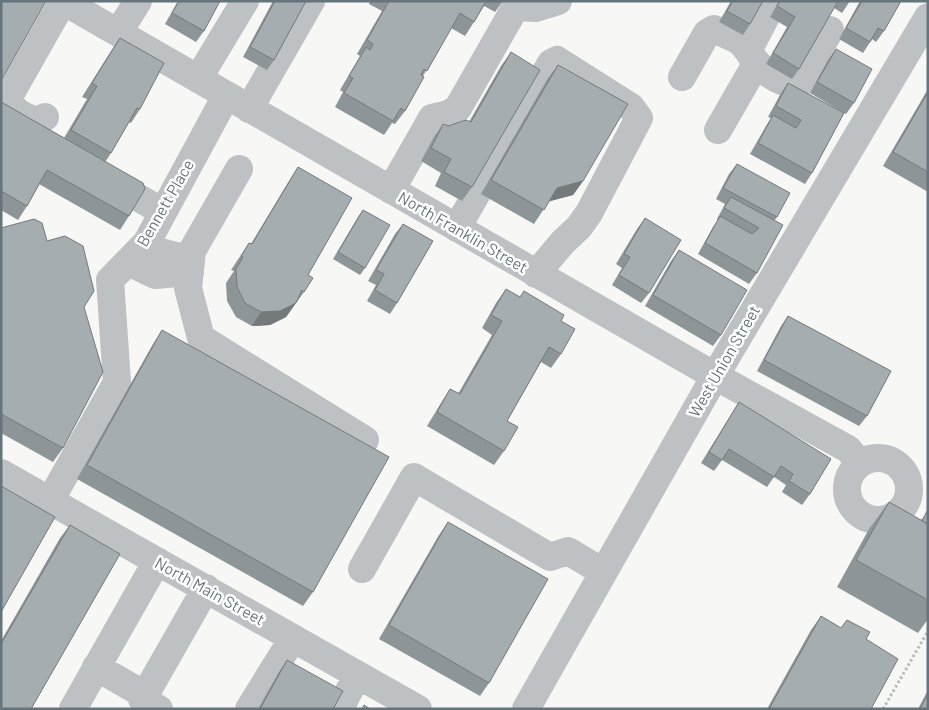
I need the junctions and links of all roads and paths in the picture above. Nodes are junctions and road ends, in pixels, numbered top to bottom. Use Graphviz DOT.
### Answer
graph roads {
  1 [pos="138,1"];
  2 [pos="245,1"];
  3 [pos="311,1"];
  4 [pos="558,1"];
  5 [pos="774,1"];
  6 [pos="68,2"];
  7 [pos="517,4"];
  8 [pos="928,17"];
  9 [pos="830,30"];
  10 [pos="118,33"];
  11 [pos="752,57"];
  12 [pos="682,77"];
  13 [pos="198,79"];
  14 [pos="237,102"];
  15 [pos="44,117"];
  16 [pos="1,120"];
  17 [pos="718,130"];
  18 [pos="44,144"];
  19 [pos="86,168"];
  20 [pos="239,168"];
  21 [pos="391,190"];
  22 [pos="163,212"];
  23 [pos="457,228"];
  24 [pos="126,263"];
  25 [pos="190,266"];
  26 [pos="536,274"];
  27 [pos="715,376"];
  28 [pos="364,440"];
  29 [pos="860,464"];
  30 [pos="1,473"];
  31 [pos="50,501"];
  32 [pos="157,561"];
  33 [pos="362,569"];
  34 [pos="603,572"];
  35 [pos="206,588"];
  36 [pos="928,631"];
  37 [pos="292,638"];
  38 [pos="96,667"];
  39 [pos="357,674"];
  40 [pos="152,702"];
  41 [pos="73,709"];
  42 [pos="249,709"];
  43 [pos="340,709"];
  44 [pos="418,709"];
  45 [pos="526,709"];
  46 [pos="883,709"];
  1 -- 10 [label="street"];
  2 -- 13 [label="street"];
  3 -- 14 [label="street, Bennett Place"];
  4 -- 7 [label="street"];
  5 -- 11 [label="street"];
  6 -- 10 [label="street, North Franklin Street"];
  6 -- 15 [label="street"];
  7 -- 21 [label="street"];
  8 -- 27 [label="street, West Union Street"];
  9 -- 11 [label="street"];
  10 -- 13 [label="street, North Franklin Street"];
  11 -- 12 [label="street"];
  11 -- 17 [label="street"];
  13 -- 14 [label="street, North Franklin Street"];
  14 -- 21 [label="street, North Franklin Street"];
  14 -- 22 [label="street, Bennett Place"];
  16 -- 18 [label="street"];
  19 -- 22 [label="street"];
  20 -- 25 [label="street"];
  21 -- 23 [label="street, North Franklin Street"];
  22 -- 24 [label="street, Bennett Place"];
  23 -- 26 [label="street, North Franklin Street"];
  23 -- 26 [label="street"];
  24 -- 25 [label="street"];
  24 -- 31 [label="street"];
  25 -- 28 [label="street"];
  26 -- 27 [label="street, North Franklin Street"];
  27 -- 29 [label="street, North Franklin Street"];
  27 -- 34 [label="street, West Union Street"];
  30 -- 31 [label="street, North Main Street"];
  31 -- 32 [label="street, North Main Street"];
  32 -- 35 [label="street, North Main Street"];
  32 -- 38 [label="street"];
  33 -- 34 [label="street"];
  34 -- 45 [label="street, West Union Street"];
  35 -- 37 [label="street, North Main Street"];
  35 -- 40 [label="street"];
  36 -- 46 [label="path"];
  37 -- 39 [label="street, North Main Street"];
  37 -- 42 [label="street"];
  38 -- 40 [label="street"];
  38 -- 41 [label="street"];
  39 -- 43 [label="street"];
  39 -- 44 [label="street, North Main Street"];
}
